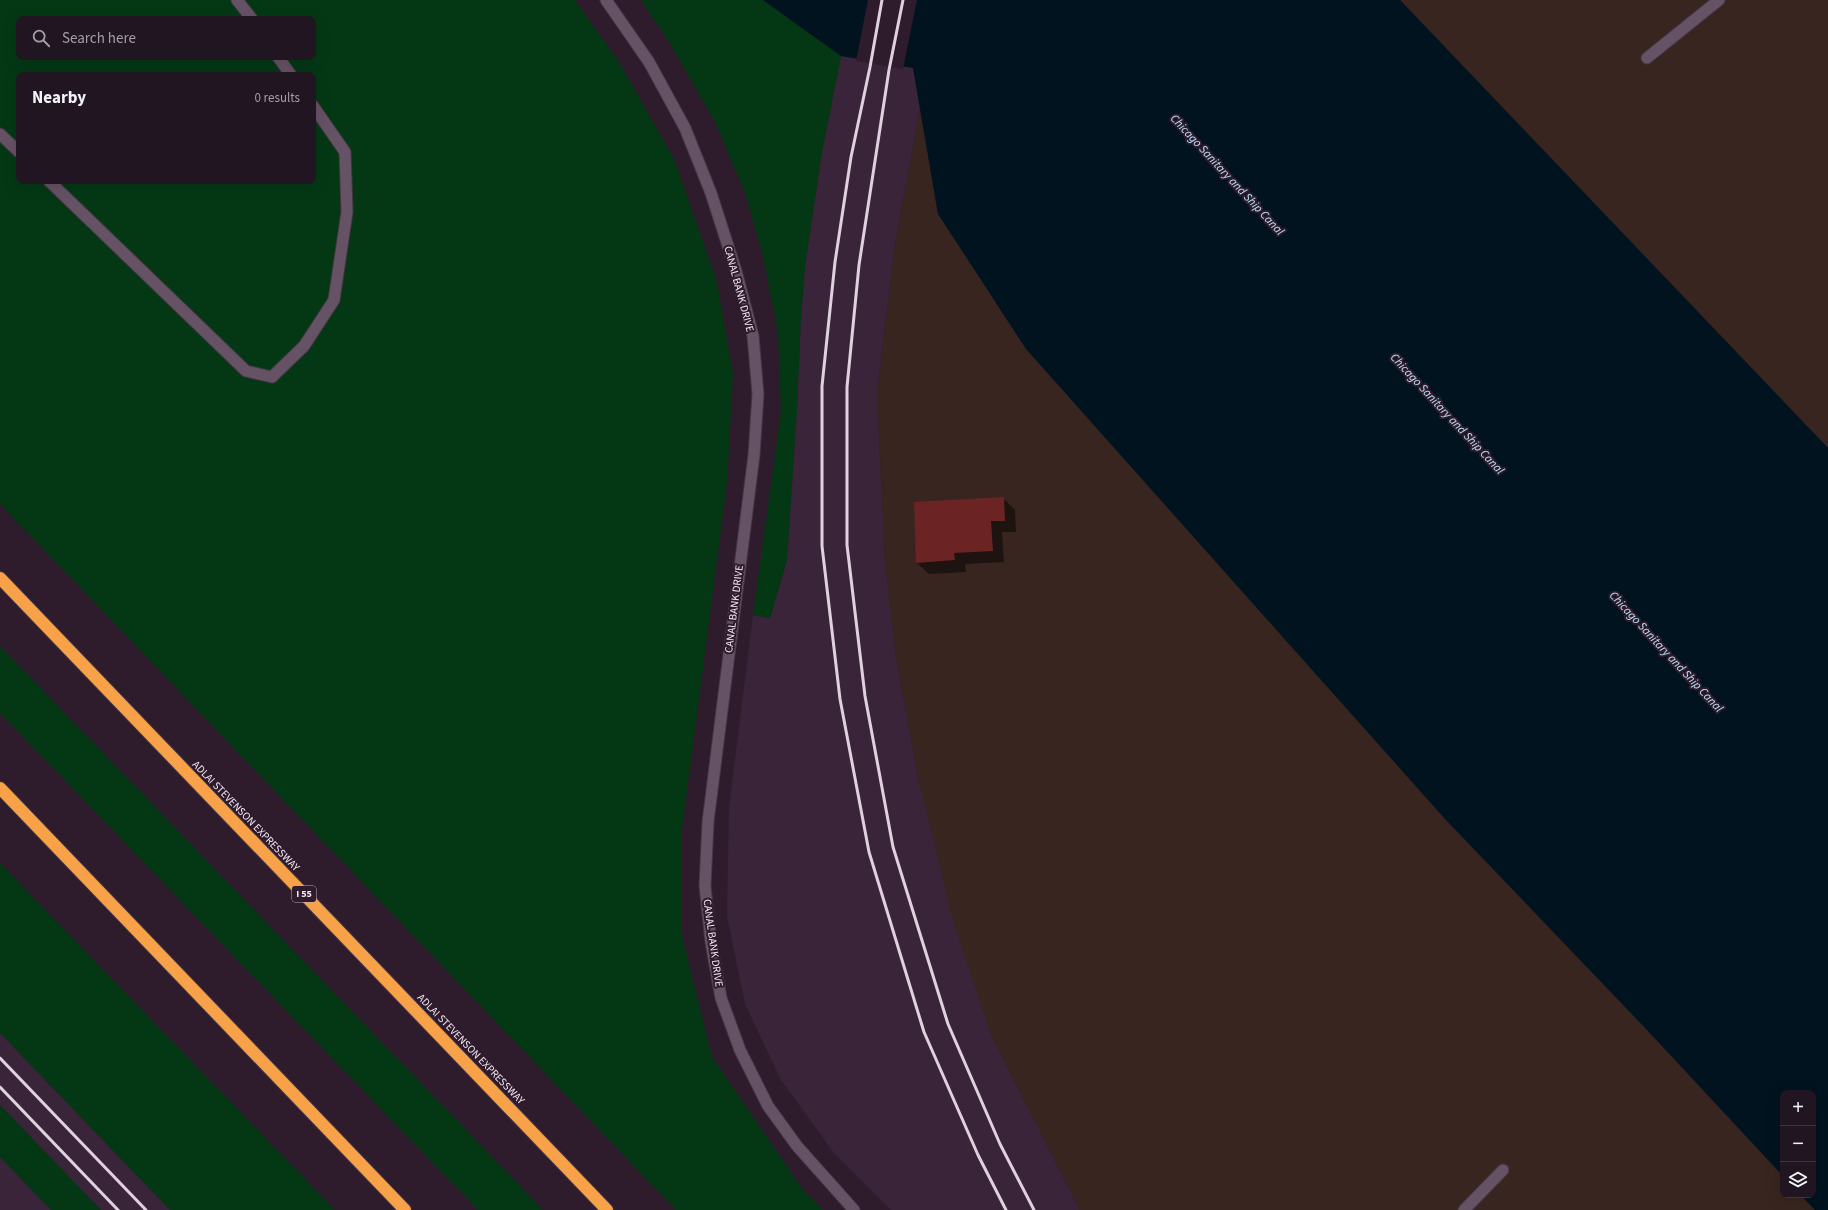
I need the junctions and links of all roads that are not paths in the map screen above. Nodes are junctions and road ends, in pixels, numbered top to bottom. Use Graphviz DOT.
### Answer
graph roads {
  1 [pos="237,0"];
  2 [pos="606,0"];
  3 [pos="1719,0"];
  4 [pos="250,16"];
  5 [pos="1648,58"];
  6 [pos="280,60"];
  7 [pos="289,72"];
  8 [pos="316,110"];
  9 [pos="0,134"];
  10 [pos="16,149"];
  11 [pos="52,184"];
  12 [pos="0,578"];
  13 [pos="0,788"];
  14 [pos="1502,1170"];
  15 [pos="404,1210"];
  16 [pos="607,1210"];
  17 [pos="854,1210"];
  18 [pos="1464,1210"];
  1 -- 4 [label="lane"];
  2 -- 17 [label="lane, CANAL BANK DRIVE"];
  3 -- 5 [label="lane"];
  6 -- 7 [label="lane"];
  8 -- 11 [label="lane"];
  9 -- 10 [label="lane"];
  12 -- 16 [label="highway, ADLAI STEVENSON EXPRESSWAY / I 55"];
  13 -- 15 [label="highway"];
  14 -- 18 [label="lane"];
}
